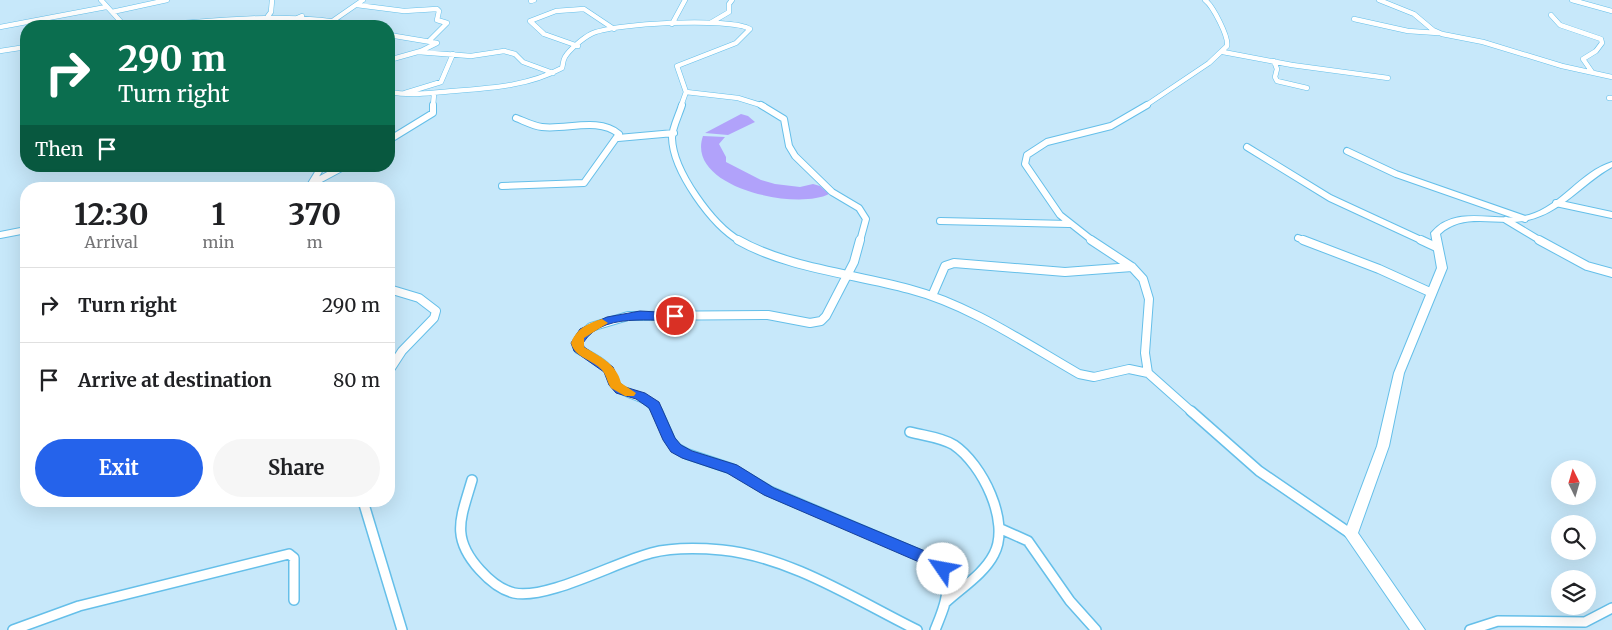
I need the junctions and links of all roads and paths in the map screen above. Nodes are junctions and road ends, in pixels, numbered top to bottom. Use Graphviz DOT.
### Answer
graph roads {
  1 [pos="101,0"];
  2 [pos="167,0"];
  3 [pos="272,0"];
  4 [pos="363,0"];
  5 [pos="685,0"];
  6 [pos="732,0"];
  7 [pos="1205,0"];
  8 [pos="1379,0"];
  9 [pos="1572,0"];
  10 [pos="443,3"];
  11 [pos="357,5"];
  12 [pos="106,7"];
  13 [pos="438,9"];
  14 [pos="1612,11"];
  15 [pos="112,12"];
  16 [pos="302,15"];
  17 [pos="1551,15"];
  18 [pos="268,16"];
  19 [pos="1354,19"];
  20 [pos="37,20"];
  21 [pos="119,20"];
  22 [pos="217,20"];
  23 [pos="292,20"];
  24 [pos="334,20"];
  25 [pos="20,23"];
  26 [pos="710,23"];
  27 [pos="672,24"];
  28 [pos="0,27"];
  29 [pos="614,29"];
  30 [pos="1440,34"];
  31 [pos="395,36"];
  32 [pos="430,40"];
  33 [pos="578,46"];
  34 [pos="20,48"];
  35 [pos="0,50"];
  36 [pos="418,52"];
  37 [pos="1223,52"];
  38 [pos="453,54"];
  39 [pos="395,58"];
  40 [pos="1274,61"];
  41 [pos="1592,72"];
  42 [pos="553,73"];
  43 [pos="1612,77"];
  44 [pos="1388,78"];
  45 [pos="1307,88"];
  46 [pos="686,92"];
  47 [pos="395,93"];
  48 [pos="401,94"];
  49 [pos="434,94"];
  50 [pos="516,118"];
  51 [pos="674,133"];
  52 [pos="395,136"];
  53 [pos="618,138"];
  54 [pos="1247,147"];
  55 [pos="1347,151"];
  56 [pos="1612,164"];
  57 [pos="335,172"];
  58 [pos="318,182"];
  59 [pos="502,186"];
  60 [pos="1556,203"];
  61 [pos="1612,215"];
  62 [pos="1525,219"];
  63 [pos="1506,220"];
  64 [pos="940,221"];
  65 [pos="1069,224"];
  66 [pos="20,231"];
  67 [pos="0,235"];
  68 [pos="1298,238"];
  69 [pos="1436,247"];
  70 [pos="1132,267"];
  71 [pos="1612,273"];
  72 [pos="848,275"];
  73 [pos="395,291"];
  74 [pos="1432,293"];
  75 [pos="932,296"];
  76 [pos="395,361"];
  77 [pos="1148,373"];
  78 [pos="910,432"];
  79 [pos="472,480"];
  80 [pos="365,507"];
  81 [pos="1000,529"];
  82 [pos="1350,534"];
  83 [pos="294,600"];
  84 [pos="945,603"];
  85 [pos="1612,608"];
  86 [pos="1568,626"];
  87 [pos="13,630"];
  88 [pos="402,630"];
  89 [pos="917,630"];
  90 [pos="935,630"];
  91 [pos="1096,630"];
  92 [pos="1418,630"];
  93 [pos="1470,630"];
  1 -- 12 [label="street"];
  2 -- 15 [label="street"];
  3 -- 18 [label="street"];
  4 -- 11 [label="street"];
  5 -- 27 [label="street"];
  6 -- 26 [label="street"];
  7 -- 37 [label="street"];
  8 -- 30 [label="street"];
  9 -- 14 [label="street"];
  10 -- 13 [label="street"];
  11 -- 13 [label="street"];
  11 -- 24 [label="street"];
  12 -- 15 [label="street"];
  12 -- 20 [label="street"];
  13 -- 32 [label="street"];
  15 -- 21 [label="street"];
  16 -- 18 [label="street"];
  16 -- 23 [label="street"];
  16 -- 24 [label="street"];
  17 -- 41 [label="street"];
  18 -- 22 [label="street"];
  19 -- 30 [label="street"];
  25 -- 28 [label="street"];
  26 -- 27 [label="street"];
  26 -- 46 [label="street"];
  27 -- 29 [label="street"];
  29 -- 33 [label="street"];
  29 -- 33 [label="street"];
  30 -- 41 [label="street"];
  31 -- 32 [label="street"];
  32 -- 36 [label="street"];
  33 -- 42 [label="street"];
  34 -- 35 [label="street"];
  36 -- 38 [label="street"];
  36 -- 39 [label="street"];
  37 -- 40 [label="street"];
  37 -- 65 [label="street"];
  38 -- 42 [label="street"];
  38 -- 48 [label="street"];
  40 -- 44 [label="street"];
  40 -- 45 [label="street"];
  41 -- 43 [label="street"];
  42 -- 49 [label="street"];
  46 -- 51 [label="street"];
  46 -- 72 [label="street"];
  47 -- 48 [label="street"];
  48 -- 49 [label="street"];
  49 -- 52 [label="street"];
  50 -- 53 [label="street"];
  51 -- 53 [label="street"];
  51 -- 72 [label="street"];
  53 -- 59 [label="street"];
  54 -- 69 [label="street"];
  55 -- 62 [label="street"];
  56 -- 60 [label="street"];
  57 -- 58 [label="street"];
  60 -- 61 [label="street"];
  60 -- 62 [label="street"];
  62 -- 63 [label="street"];
  63 -- 69 [label="street"];
  63 -- 71 [label="street"];
  64 -- 65 [label="street"];
  65 -- 70 [label="street"];
  66 -- 67 [label="street"];
  68 -- 74 [label="street"];
  69 -- 74 [label="street"];
  70 -- 75 [label="street"];
  70 -- 77 [label="street"];
  72 -- 75 [label="street"];
  72 -- 84 [label="street"];
  73 -- 76 [label="street"];
  74 -- 82 [label="street"];
  75 -- 77 [label="street"];
  77 -- 82 [label="street"];
  78 -- 81 [label="street"];
  79 -- 89 [label="street"];
  80 -- 88 [label="street"];
  81 -- 84 [label="street"];
  81 -- 91 [label="street"];
  82 -- 92 [label="street"];
  83 -- 87 [label="street"];
  84 -- 90 [label="street"];
  85 -- 86 [label="street"];
  86 -- 93 [label="street"];
}
